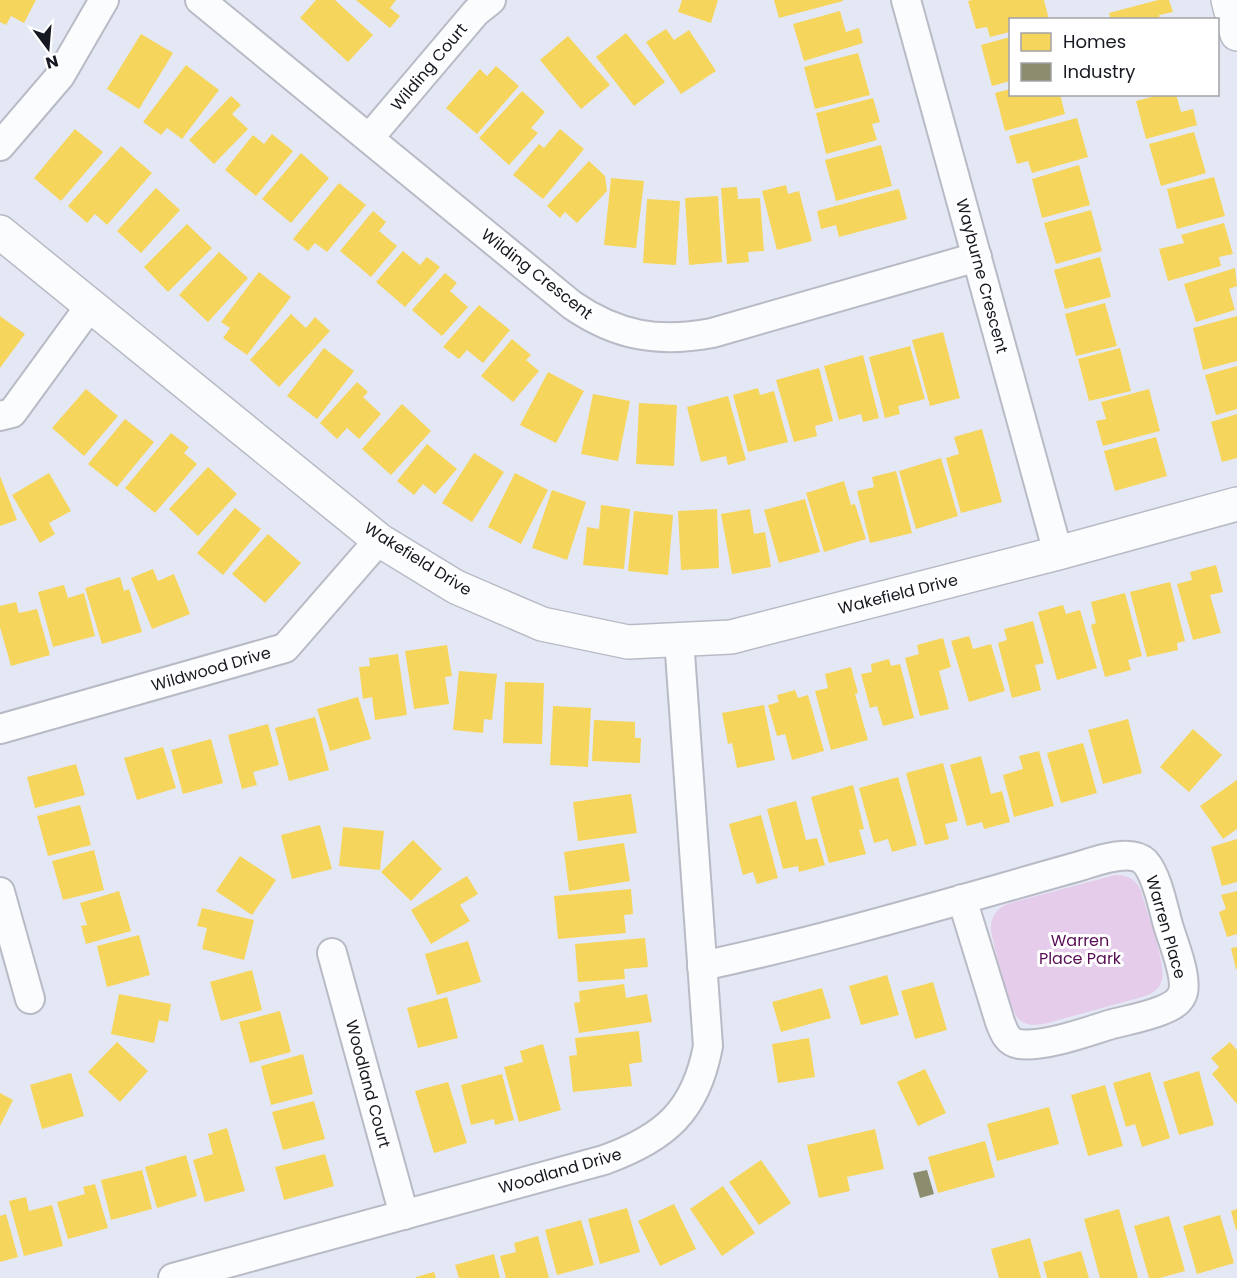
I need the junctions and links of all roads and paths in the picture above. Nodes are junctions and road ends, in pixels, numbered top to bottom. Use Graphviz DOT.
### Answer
graph roads {
  1 [pos="104,0"];
  2 [pos="200,0"];
  3 [pos="491,0"];
  4 [pos="906,0"];
  5 [pos="1228,0"];
  6 [pos="1237,34"];
  7 [pos="370,137"];
  8 [pos="0,146"];
  9 [pos="0,232"];
  10 [pos="977,257"];
  11 [pos="90,306"];
  12 [pos="0,416"];
  13 [pos="1237,504"];
  14 [pos="379,540"];
  15 [pos="1058,553"];
  16 [pos="679,639"];
  17 [pos="0,729"];
  18 [pos="0,892"];
  19 [pos="962,899"];
  20 [pos="332,953"];
  21 [pos="702,966"];
  22 [pos="30,999"];
  23 [pos="404,1215"];
  24 [pos="173,1278"];
  1 -- 8 [label="street"];
  2 -- 7 [label="street, Wilding Crescent"];
  3 -- 7 [label="street, Wilding Court"];
  4 -- 10 [label="street, Wayburne Crescent"];
  5 -- 6 [label="street"];
  7 -- 10 [label="street, Wilding Crescent"];
  9 -- 11 [label="street, Wakefield Drive"];
  10 -- 15 [label="street, Wayburne Crescent"];
  11 -- 12 [label="street"];
  11 -- 14 [label="street, Wakefield Drive"];
  13 -- 15 [label="street, Wakefield Drive"];
  14 -- 16 [label="street, Wakefield Drive"];
  14 -- 17 [label="street, Wildwood Drive"];
  15 -- 16 [label="street, Wakefield Drive"];
  16 -- 21 [label="street, Woodland Drive"];
  18 -- 22 [label="street"];
  19 -- 19 [label="street, Warren Place"];
  19 -- 21 [label="street, Warren Place"];
  20 -- 23 [label="street, Woodland Court"];
  21 -- 23 [label="street, Woodland Drive"];
  23 -- 24 [label="street, Woodland Drive"];
}
